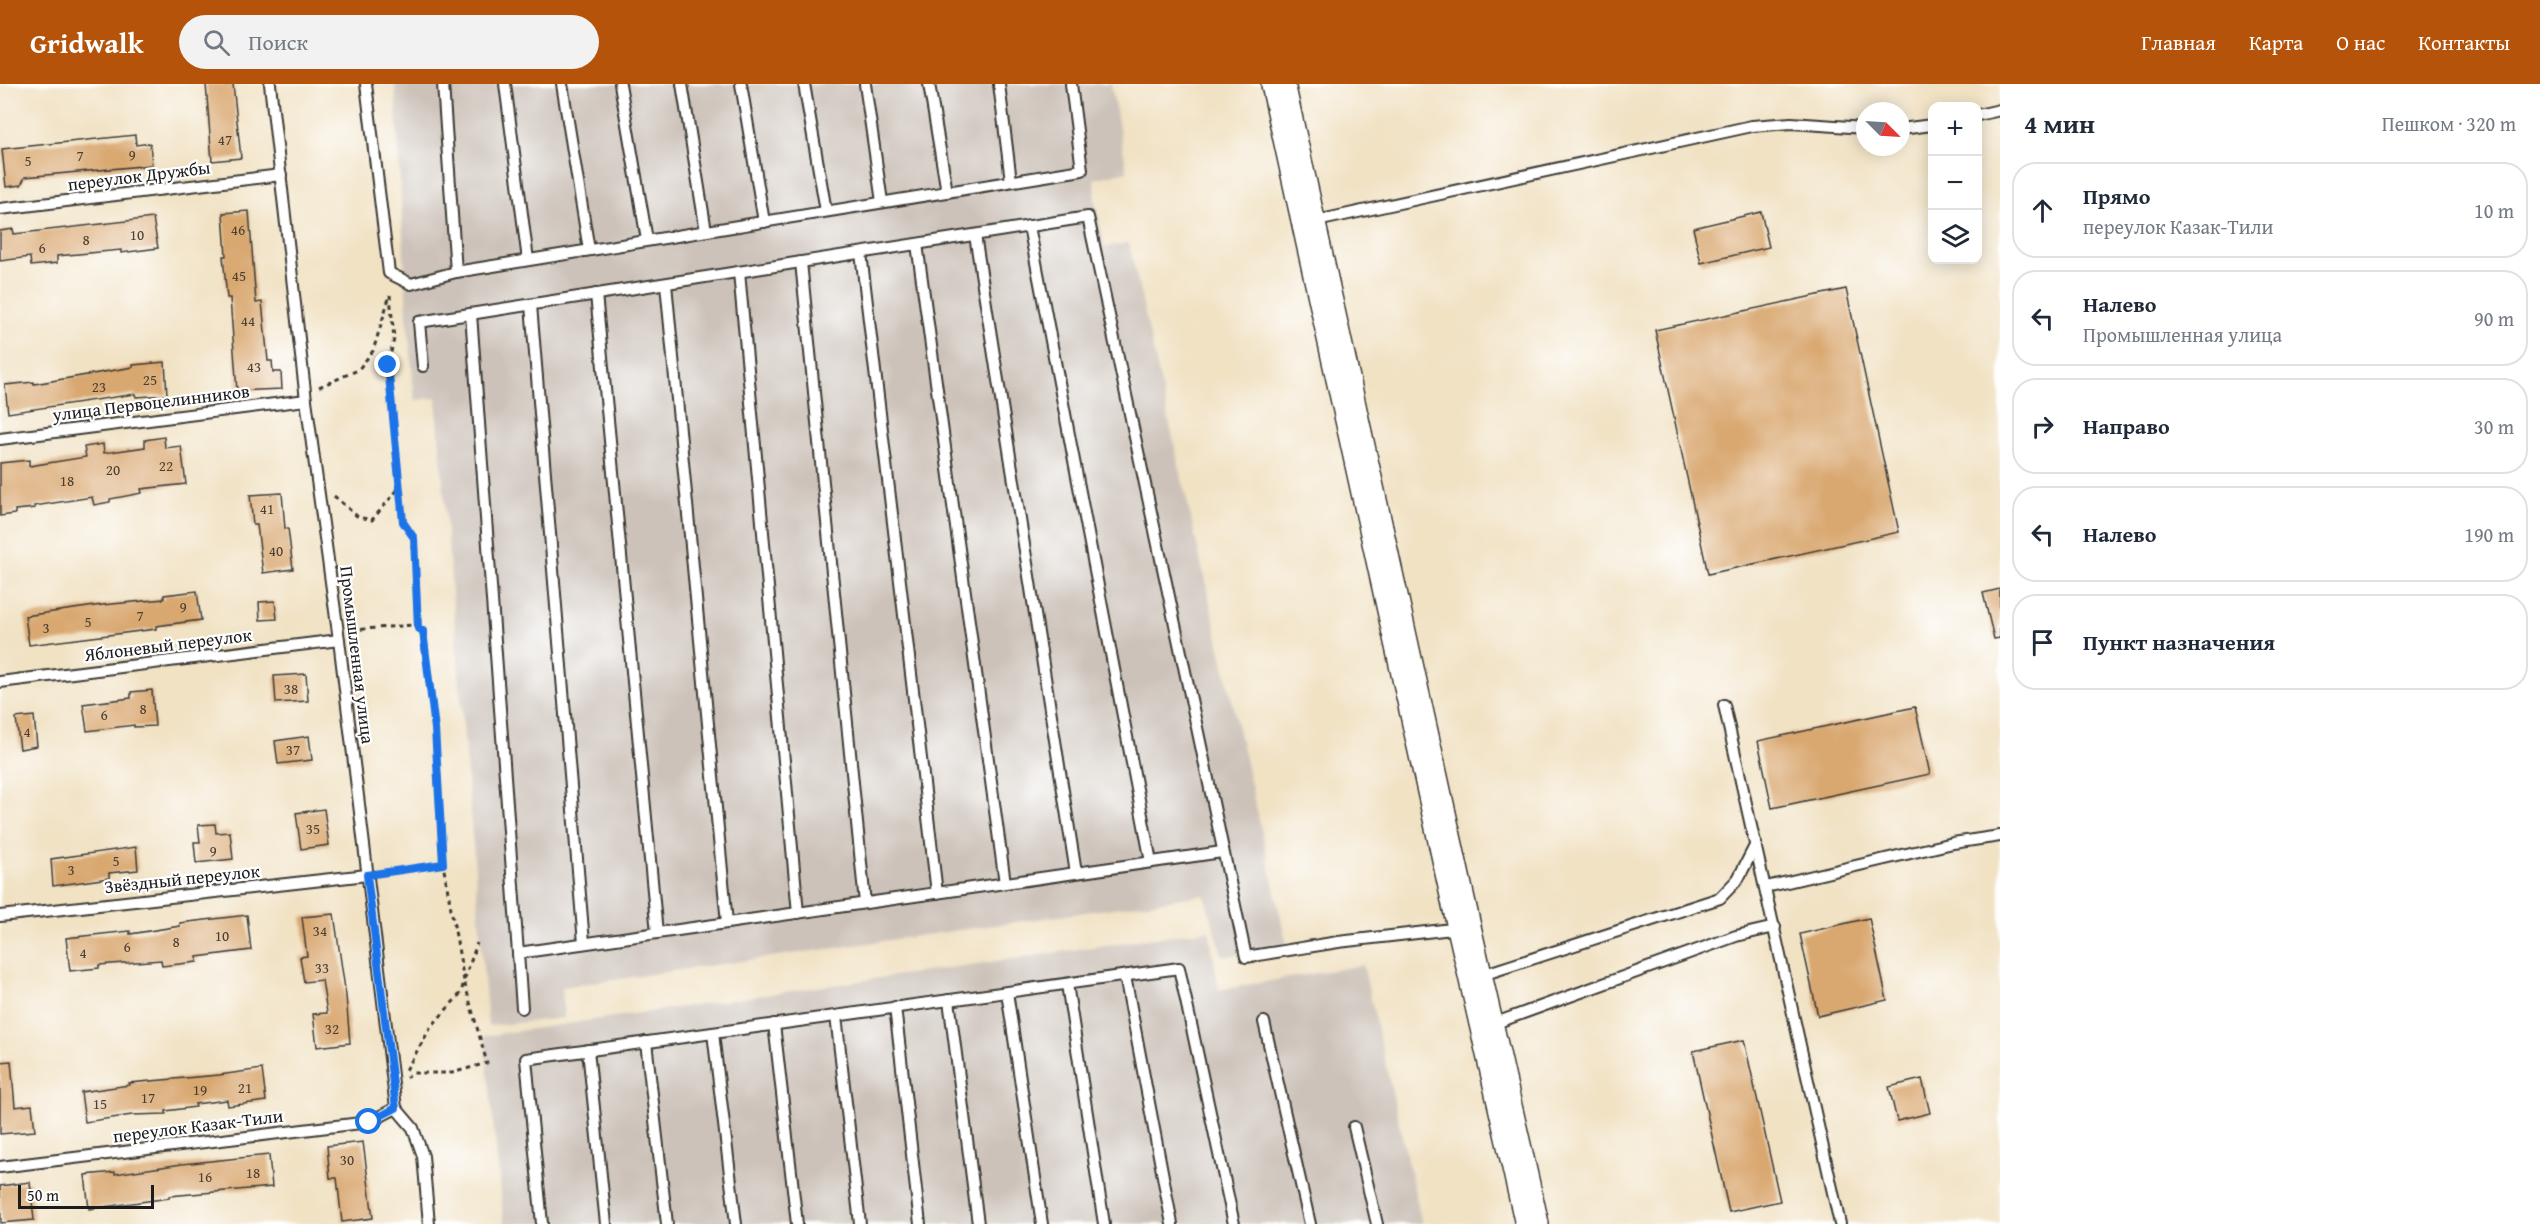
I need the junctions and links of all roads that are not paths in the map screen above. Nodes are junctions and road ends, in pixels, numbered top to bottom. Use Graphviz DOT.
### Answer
graph roads {
  1 [pos="270,84"];
  2 [pos="366,84"];
  3 [pos="443,84"];
  4 [pos="505,84"];
  5 [pos="562,84"];
  6 [pos="620,84"];
  7 [pos="682,84"];
  8 [pos="741,84"];
  9 [pos="804,84"];
  10 [pos="865,84"];
  11 [pos="929,84"];
  12 [pos="999,84"];
  13 [pos="1071,84"];
  14 [pos="1278,84"];
  15 [pos="2000,110"];
  16 [pos="1982,114"];
  17 [pos="1928,126"];
  18 [pos="1856,127"];
  19 [pos="1910,128"];
  20 [pos="281,175"];
  21 [pos="1011,181"];
  22 [pos="947,192"];
  23 [pos="882,202"];
  24 [pos="0,209"];
  25 [pos="826,212"];
  26 [pos="764,222"];
  27 [pos="1310,222"];
  28 [pos="1029,226"];
  29 [pos="706,231"];
  30 [pos="975,235"];
  31 [pos="647,240"];
  32 [pos="917,244"];
  33 [pos="589,250"];
  34 [pos="861,253"];
  35 [pos="528,260"];
  36 [pos="801,262"];
  37 [pos="456,272"];
  38 [pos="739,272"];
  39 [pos="666,284"];
  40 [pos="596,294"];
  41 [pos="531,305"];
  42 [pos="471,314"];
  43 [pos="423,366"];
  44 [pos="306,397"];
  45 [pos="0,439"];
  46 [pos="339,636"];
  47 [pos="0,682"];
  48 [pos="1724,705"];
  49 [pos="2000,836"];
  50 [pos="1756,844"];
  51 [pos="1222,852"];
  52 [pos="1151,862"];
  53 [pos="1076,873"];
  54 [pos="367,875"];
  55 [pos="1005,883"];
  56 [pos="1766,887"];
  57 [pos="937,893"];
  58 [pos="865,903"];
  59 [pos="798,913"];
  60 [pos="0,916"];
  61 [pos="727,923"];
  62 [pos="1464,927"];
  63 [pos="1775,927"];
  64 [pos="657,933"];
  65 [pos="584,943"];
  66 [pos="518,953"];
  67 [pos="1125,976"];
  68 [pos="1476,977"];
  69 [pos="1066,984"];
  70 [pos="1007,992"];
  71 [pos="949,1000"];
  72 [pos="895,1007"];
  73 [pos="522,1008"];
  74 [pos="836,1016"];
  75 [pos="1264,1022"];
  76 [pos="774,1024"];
  77 [pos="1487,1026"];
  78 [pos="713,1032"];
  79 [pos="646,1042"];
  80 [pos="588,1050"];
  81 [pos="396,1108"];
  82 [pos="1354,1126"];
  83 [pos="0,1167"];
  84 [pos="429,1224"];
  85 [pos="542,1224"];
  86 [pos="606,1224"];
  87 [pos="667,1224"];
  88 [pos="736,1224"];
  89 [pos="797,1224"];
  90 [pos="860,1224"];
  91 [pos="920,1224"];
  92 [pos="978,1224"];
  93 [pos="1042,1224"];
  94 [pos="1104,1224"];
  95 [pos="1172,1224"];
  96 [pos="1234,1224"];
  97 [pos="1310,1224"];
  98 [pos="1377,1224"];
  99 [pos="1533,1224"];
  100 [pos="1840,1224"];
  1 -- 20 [label="lane, Промышленная улица"];
  2 -- 37 [label="lane"];
  3 -- 37 [label="lane"];
  4 -- 35 [label="lane"];
  5 -- 33 [label="lane"];
  6 -- 31 [label="lane"];
  7 -- 29 [label="lane"];
  8 -- 26 [label="lane"];
  9 -- 25 [label="lane"];
  10 -- 23 [label="lane"];
  11 -- 22 [label="lane"];
  12 -- 21 [label="lane"];
  13 -- 21 [label="lane"];
  14 -- 27 [label="highway"];
  15 -- 16 [label="lane"];
  17 -- 19 [label="lane"];
  18 -- 27 [label="lane"];
  20 -- 24 [label="lane, переулок Дружбы"];
  20 -- 44 [label="lane, Промышленная улица"];
  21 -- 22 [label="lane"];
  22 -- 23 [label="lane"];
  23 -- 25 [label="lane"];
  25 -- 26 [label="lane"];
  26 -- 29 [label="lane"];
  27 -- 62 [label="highway"];
  28 -- 30 [label="lane"];
  28 -- 51 [label="lane"];
  28 -- 52 [label="lane"];
  29 -- 31 [label="lane"];
  30 -- 32 [label="lane"];
  30 -- 53 [label="lane"];
  31 -- 33 [label="lane"];
  32 -- 34 [label="lane"];
  32 -- 55 [label="lane"];
  33 -- 35 [label="lane"];
  34 -- 36 [label="lane"];
  34 -- 57 [label="lane"];
  35 -- 37 [label="lane"];
  36 -- 38 [label="lane"];
  36 -- 58 [label="lane"];
  38 -- 39 [label="lane"];
  38 -- 59 [label="lane"];
  39 -- 40 [label="lane"];
  39 -- 61 [label="lane"];
  40 -- 41 [label="lane"];
  40 -- 64 [label="lane"];
  41 -- 42 [label="lane"];
  41 -- 65 [label="lane"];
  42 -- 43 [label="lane"];
  42 -- 66 [label="lane"];
  44 -- 45 [label="lane, улица Первоцелинников"];
  44 -- 46 [label="lane, Промышленная улица"];
  46 -- 47 [label="lane, Яблоневый переулок"];
  46 -- 54 [label="lane, Промышленная улица"];
  48 -- 50 [label="lane"];
  49 -- 56 [label="lane"];
  50 -- 56 [label="lane"];
  50 -- 68 [label="lane"];
  51 -- 52 [label="lane"];
  51 -- 62 [label="lane"];
  52 -- 53 [label="lane"];
  53 -- 55 [label="lane"];
  54 -- 60 [label="lane, Звёздный переулок"];
  54 -- 81 [label="lane, Промышленная улица"];
  55 -- 57 [label="lane"];
  56 -- 63 [label="lane"];
  57 -- 58 [label="lane"];
  58 -- 59 [label="lane"];
  59 -- 61 [label="lane"];
  61 -- 64 [label="lane"];
  62 -- 68 [label="highway"];
  63 -- 77 [label="lane"];
  63 -- 100 [label="lane"];
  64 -- 65 [label="lane"];
  65 -- 66 [label="lane"];
  66 -- 73 [label="lane"];
  67 -- 69 [label="lane"];
  67 -- 95 [label="lane"];
  67 -- 96 [label="lane"];
  68 -- 77 [label="highway"];
  69 -- 70 [label="lane"];
  69 -- 94 [label="lane"];
  70 -- 71 [label="lane"];
  70 -- 93 [label="lane"];
  71 -- 72 [label="lane"];
  71 -- 92 [label="lane"];
  72 -- 74 [label="lane"];
  72 -- 91 [label="lane"];
  74 -- 76 [label="lane"];
  74 -- 90 [label="lane"];
  75 -- 97 [label="lane"];
  76 -- 78 [label="lane"];
  76 -- 89 [label="lane"];
  77 -- 99 [label="highway"];
  78 -- 79 [label="lane"];
  78 -- 88 [label="lane"];
  79 -- 80 [label="lane"];
  79 -- 87 [label="lane"];
  80 -- 85 [label="lane"];
  80 -- 86 [label="lane"];
  81 -- 83 [label="lane, переулок Казак-Тили"];
  81 -- 84 [label="lane"];
  82 -- 98 [label="lane"];
}
